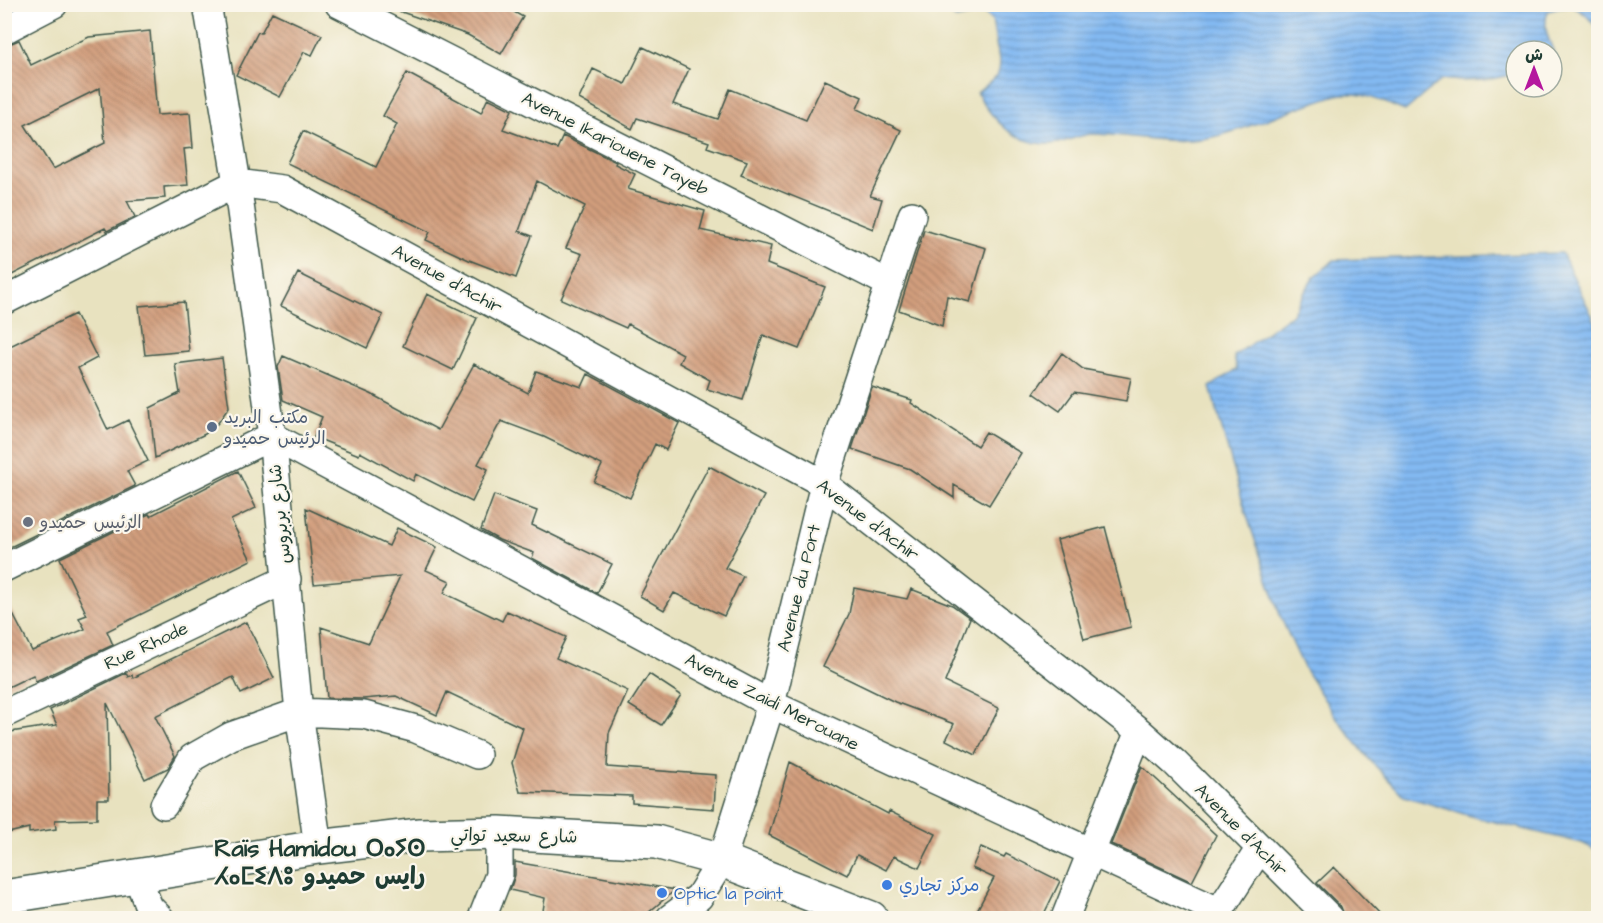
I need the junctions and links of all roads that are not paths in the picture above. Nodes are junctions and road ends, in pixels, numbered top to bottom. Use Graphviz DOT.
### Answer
graph roads {
  1 [pos="54,4"];
  2 [pos="207,4"];
  3 [pos="339,4"];
  4 [pos="4,30"];
  5 [pos="237,183"];
  6 [pos="912,215"];
  7 [pos="890,284"];
  8 [pos="4,302"];
  9 [pos="272,436"];
  10 [pos="824,484"];
  11 [pos="4,568"];
  12 [pos="286,579"];
  13 [pos="771,704"];
  14 [pos="299,712"];
  15 [pos="4,714"];
  16 [pos="1139,731"];
  17 [pos="477,755"];
  18 [pos="164,805"];
  19 [pos="499,833"];
  20 [pos="318,847"];
  21 [pos="1260,848"];
  22 [pos="1091,852"];
  23 [pos="722,860"];
  24 [pos="136,876"];
  25 [pos="4,897"];
  26 [pos="160,918"];
  27 [pos="482,918"];
  28 [pos="670,918"];
  29 [pos="871,918"];
  30 [pos="1065,918"];
  31 [pos="1330,918"];
  1 -- 4 [label="street"];
  2 -- 5 [label="street, شارع بربروس"];
  3 -- 7 [label="street, Avenue Ikariouene Tayeb"];
  5 -- 8 [label="street"];
  5 -- 9 [label="street, شارع بربروس"];
  5 -- 10 [label="street, Avenue d'Achir"];
  6 -- 7 [label="street, Avenue du Port"];
  7 -- 10 [label="street, Avenue du Port"];
  9 -- 11 [label="street"];
  9 -- 12 [label="street, شارع بربروس"];
  9 -- 13 [label="street, Avenue Zaidi Merouane"];
  10 -- 13 [label="street, Avenue du Port"];
  10 -- 16 [label="street, Avenue d'Achir"];
  12 -- 14 [label="street, شارع بربروس"];
  12 -- 15 [label="street, Rue Rhode"];
  13 -- 22 [label="street, Avenue Zaidi Merouane"];
  13 -- 23 [label="street, Avenue du Port"];
  14 -- 17 [label="street"];
  14 -- 18 [label="street"];
  14 -- 20 [label="street, شارع بربروس"];
  16 -- 21 [label="street, Avenue d'Achir"];
  16 -- 22 [label="street"];
  19 -- 20 [label="main road, شارع سعيد تواتي"];
  19 -- 23 [label="main road, شارع سعيد تواتي"];
  19 -- 27 [label="street"];
  20 -- 24 [label="main road, شارع سعيد تواتي"];
  21 -- 22 [label="street, Avenue Zaidi Merouane"];
  21 -- 31 [label="street, Avenue d'Achir"];
  22 -- 30 [label="street"];
  23 -- 28 [label="street, Avenue du Port"];
  23 -- 29 [label="main road, شارع سعيد تواتي"];
  24 -- 25 [label="main road, شارع سعيد تواتي"];
  24 -- 26 [label="street"];
}
